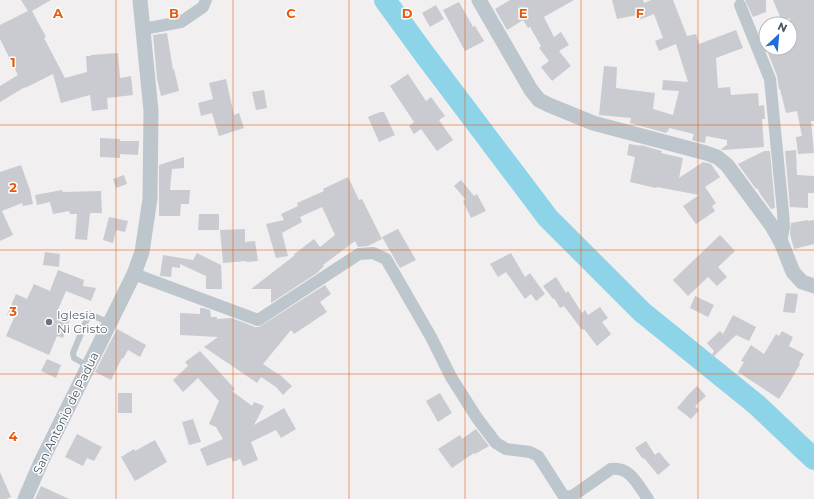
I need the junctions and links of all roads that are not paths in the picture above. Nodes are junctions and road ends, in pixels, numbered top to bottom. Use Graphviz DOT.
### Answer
graph roads {
  1 [pos="140,0"];
  2 [pos="206,0"];
  3 [pos="479,0"];
  4 [pos="740,5"];
  5 [pos="143,29"];
  6 [pos="781,242"];
  7 [pos="134,274"];
  8 [pos="814,286"];
  9 [pos="110,323"];
  10 [pos="88,366"];
  11 [pos="25,499"];
  12 [pos="648,499"];
  1 -- 5 [label="street, San Antonio de Padua"];
  2 -- 5 [label="street"];
  3 -- 6 [label="street"];
  4 -- 6 [label="street"];
  5 -- 7 [label="street, San Antonio de Padua"];
  6 -- 8 [label="street"];
  7 -- 9 [label="street, San Antonio de Padua"];
  7 -- 12 [label="street"];
  9 -- 10 [label="street, San Antonio de Padua"];
  9 -- 10 [label="lane"];
  10 -- 11 [label="street, San Antonio de Padua"];
}
